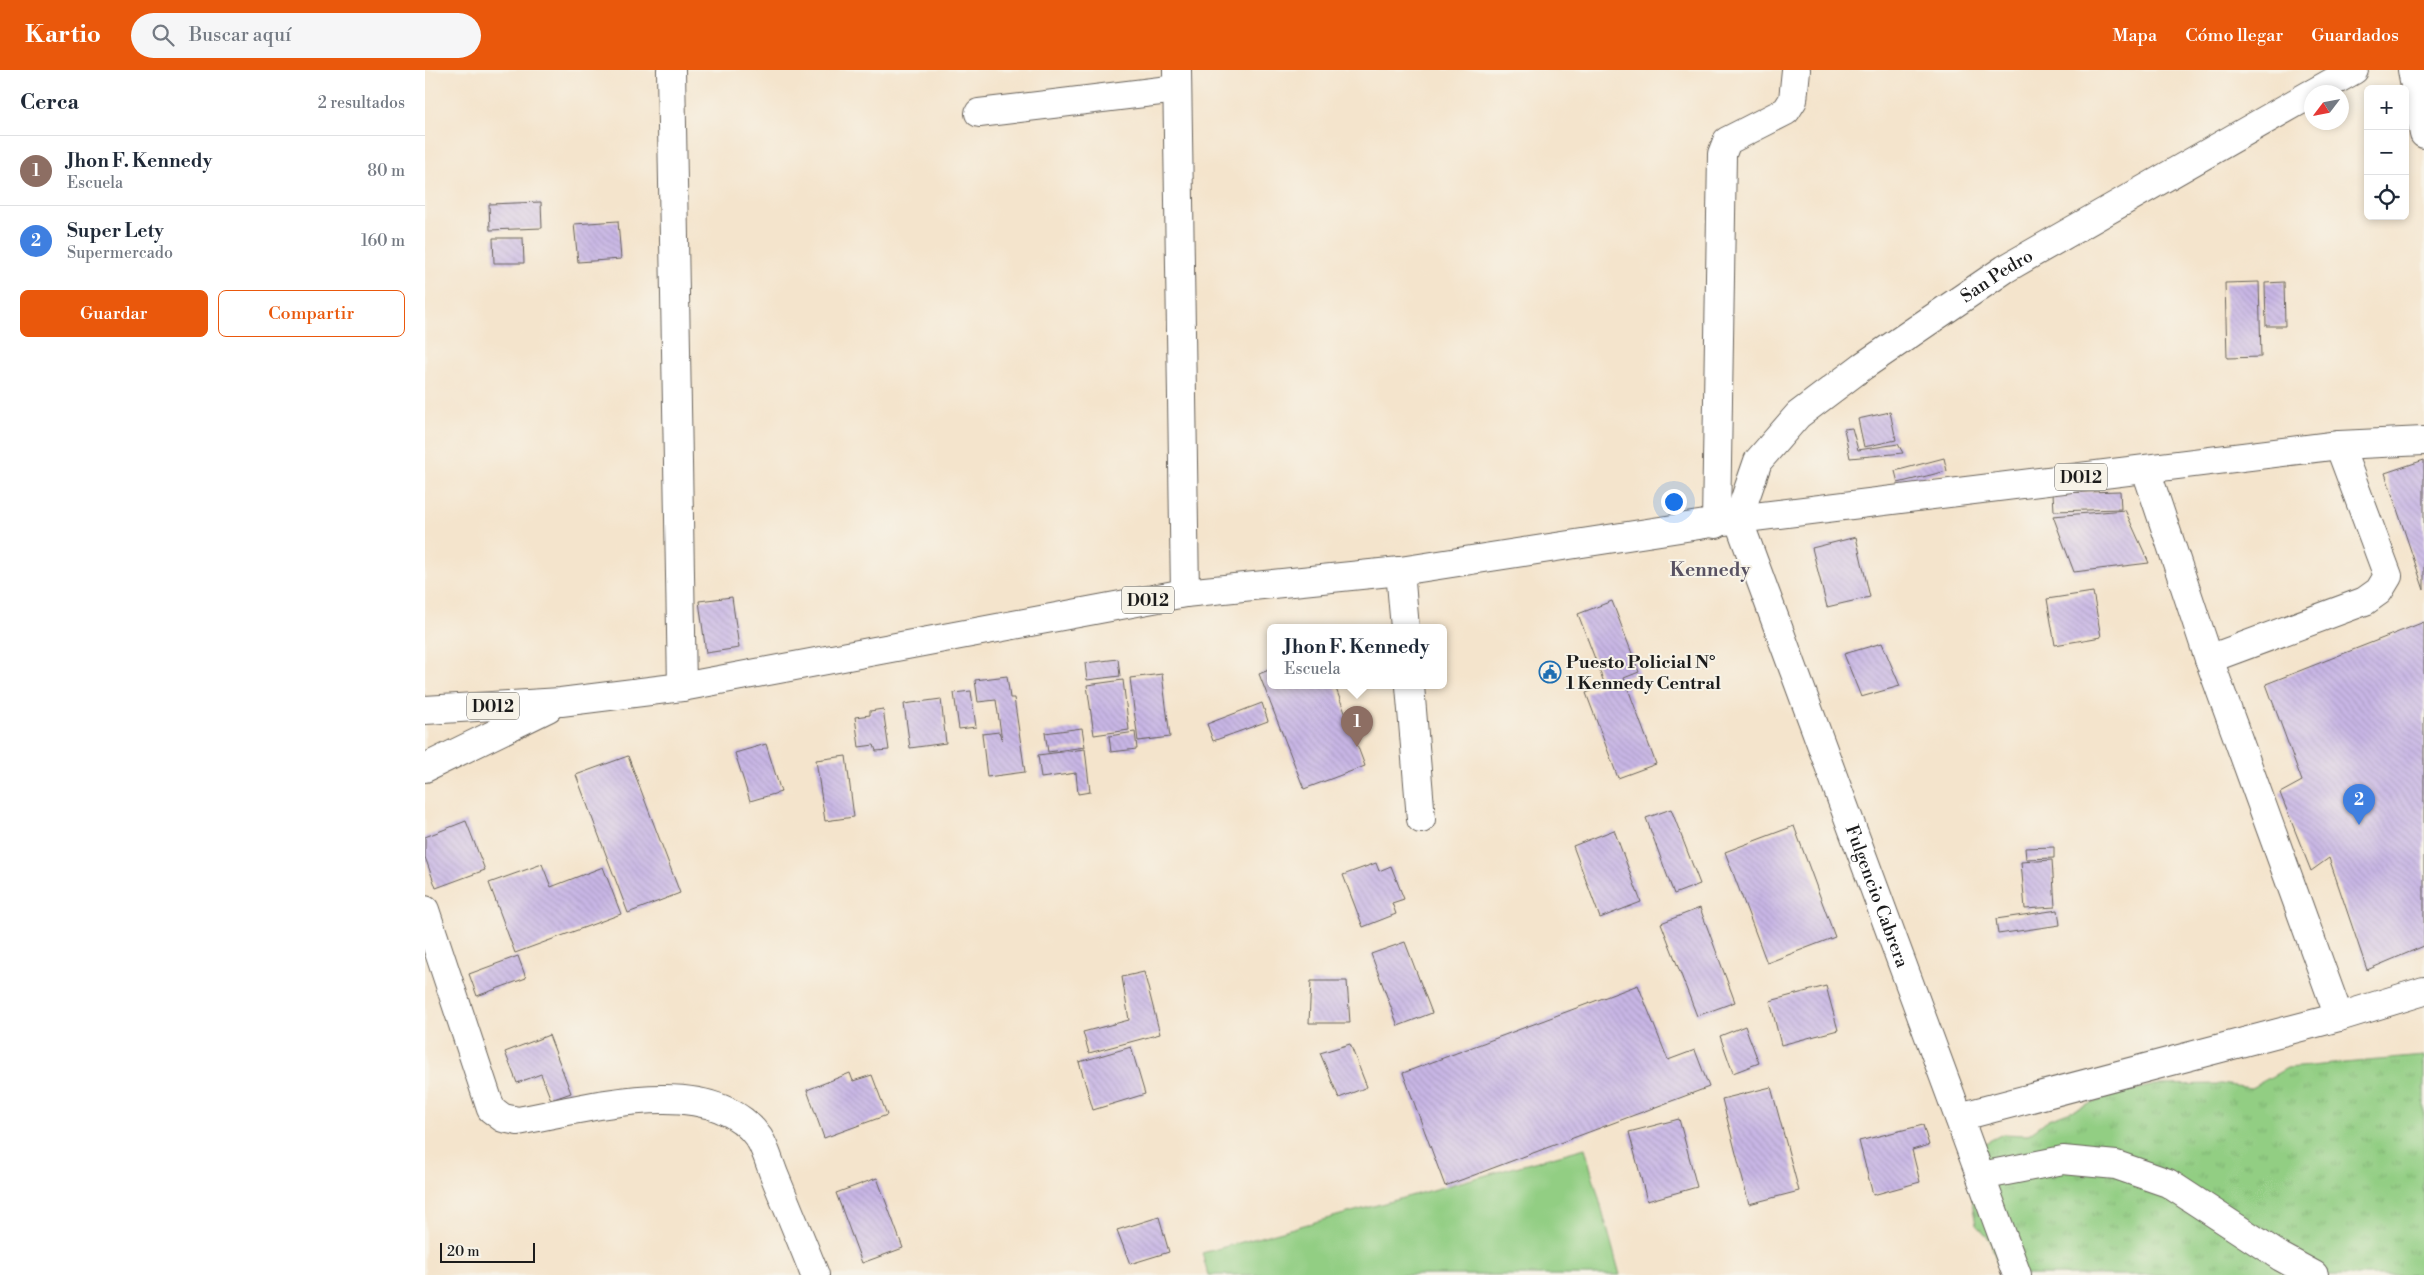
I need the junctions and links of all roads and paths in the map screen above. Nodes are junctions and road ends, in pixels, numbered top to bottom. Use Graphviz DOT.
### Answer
graph roads {
  1 [pos="671,70"];
  2 [pos="1795,70"];
  3 [pos="2354,70"];
  4 [pos="2412,70"];
  5 [pos="1177,80"];
  6 [pos="2327,85"];
  7 [pos="2304,98"];
  8 [pos="979,113"];
  9 [pos="2424,134"];
  10 [pos="2424,441"];
  11 [pos="2339,445"];
  12 [pos="2146,470"];
  13 [pos="1727,521"];
  14 [pos="1400,571"];
  15 [pos="1185,593"];
  16 [pos="1405,624"];
  17 [pos="2209,659"];
  18 [pos="682,687"];
  19 [pos="1410,689"];
  20 [pos="561,702"];
  21 [pos="425,710"];
  22 [pos="425,768"];
  23 [pos="1421,819"];
  24 [pos="425,910"];
  25 [pos="2424,991"];
  26 [pos="2339,1016"];
  27 [pos="1959,1117"];
  28 [pos="1981,1176"];
  29 [pos="815,1275"];
  30 [pos="2017,1275"];
  31 [pos="2314,1275"];
  1 -- 18 [label="street"];
  2 -- 13 [label="street"];
  3 -- 6 [label="street, San Pedro"];
  4 -- 9 [label="street"];
  5 -- 8 [label="street"];
  5 -- 15 [label="street"];
  7 -- 13 [label="street, San Pedro"];
  10 -- 11 [label="street, D012"];
  11 -- 12 [label="street, D012"];
  11 -- 17 [label="street"];
  12 -- 13 [label="street, D012"];
  12 -- 17 [label="street"];
  13 -- 14 [label="street, D012"];
  13 -- 27 [label="street, Fulgencio Cabrera"];
  14 -- 15 [label="street, D012"];
  14 -- 16 [label="street"];
  15 -- 18 [label="street, D012"];
  17 -- 26 [label="street"];
  18 -- 20 [label="street, D012"];
  19 -- 23 [label="street"];
  20 -- 21 [label="street, D012"];
  20 -- 22 [label="street"];
  24 -- 29 [label="street"];
  25 -- 26 [label="street"];
  26 -- 27 [label="street"];
  27 -- 28 [label="street, Fulgencio Cabrera"];
  28 -- 30 [label="street, Fulgencio Cabrera"];
  28 -- 31 [label="street"];
}
